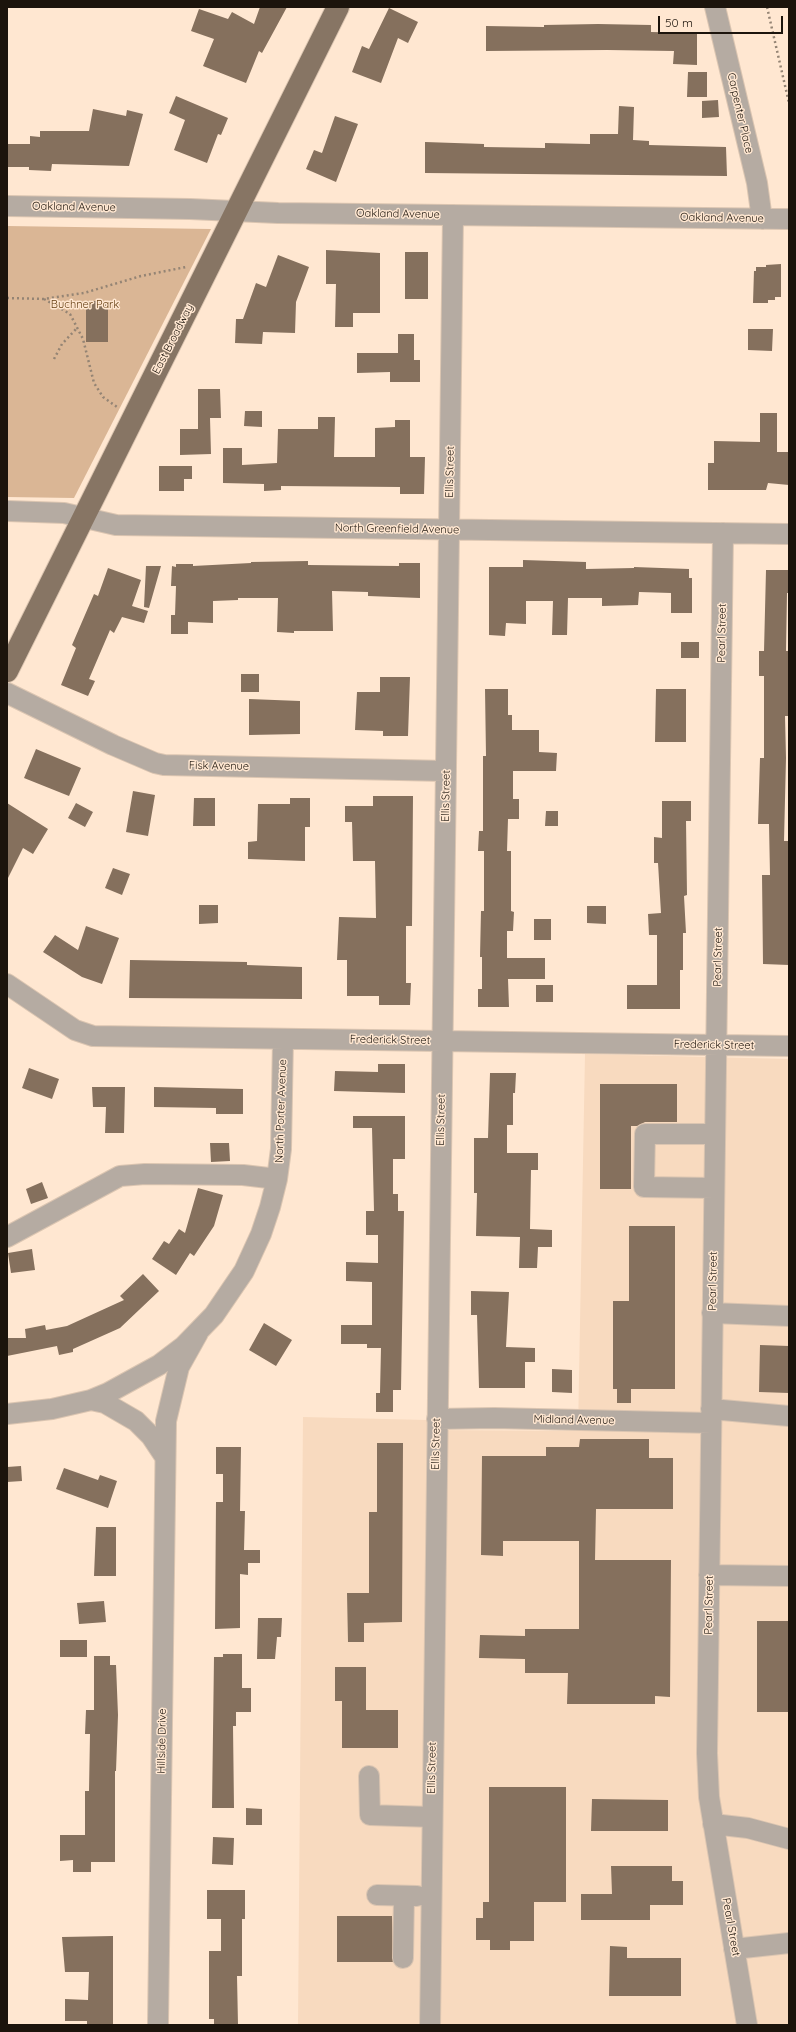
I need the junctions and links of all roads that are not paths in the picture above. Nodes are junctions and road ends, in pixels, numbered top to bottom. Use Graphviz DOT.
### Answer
graph roads {
  1 [pos="338,7"];
  2 [pos="715,7"];
  3 [pos="7,206"];
  4 [pos="238,211"];
  5 [pos="453,215"];
  6 [pos="762,219"];
  7 [pos="789,219"];
  8 [pos="7,511"];
  9 [pos="83,518"];
  10 [pos="450,530"];
  11 [pos="723,533"];
  12 [pos="789,534"];
  13 [pos="7,671"];
  14 [pos="7,693"];
  15 [pos="446,771"];
  16 [pos="7,984"];
  17 [pos="283,1039"];
  18 [pos="443,1041"];
  19 [pos="716,1045"];
  20 [pos="789,1046"];
  21 [pos="714,1134"];
  22 [pos="277,1179"];
  23 [pos="714,1188"];
  24 [pos="7,1237"];
  25 [pos="712,1313"];
  26 [pos="789,1316"];
  27 [pos="198,1333"];
  28 [pos="91,1400"];
  29 [pos="7,1414"];
  30 [pos="711,1416"];
  31 [pos="789,1416"];
  32 [pos="436,1419"];
  33 [pos="165,1457"];
  34 [pos="709,1575"];
  35 [pos="789,1576"];
  36 [pos="369,1776"];
  37 [pos="432,1817"];
  38 [pos="713,1824"];
  39 [pos="789,1839"];
  40 [pos="377,1895"];
  41 [pos="404,1896"];
  42 [pos="431,1897"];
  43 [pos="403,1938"];
  44 [pos="431,1938"];
  45 [pos="789,1943"];
  46 [pos="734,1949"];
  47 [pos="403,1958"];
  48 [pos="158,2025"];
  49 [pos="430,2025"];
  50 [pos="747,2025"];
  1 -- 4 [label="main road, East Broadway"];
  2 -- 6 [label="street, Carpenter Place"];
  3 -- 4 [label="street, Oakland Avenue"];
  4 -- 5 [label="street, Oakland Avenue"];
  4 -- 9 [label="main road, East Broadway"];
  5 -- 6 [label="street, Oakland Avenue"];
  5 -- 10 [label="street, Ellis Street"];
  6 -- 7 [label="street, Oakland Avenue"];
  8 -- 9 [label="street, North Greenfield Avenue"];
  9 -- 10 [label="street, North Greenfield Avenue"];
  9 -- 13 [label="main road, East Broadway"];
  10 -- 11 [label="street, North Greenfield Avenue"];
  10 -- 15 [label="street, Ellis Street"];
  11 -- 12 [label="street, North Greenfield Avenue"];
  11 -- 19 [label="street, Pearl Street"];
  14 -- 15 [label="street, Fisk Avenue"];
  15 -- 18 [label="street, Ellis Street"];
  16 -- 17 [label="street, Frederick Street"];
  17 -- 18 [label="street, Frederick Street"];
  17 -- 22 [label="street, North Porter Avenue"];
  18 -- 19 [label="street, Frederick Street"];
  18 -- 32 [label="street, Ellis Street"];
  19 -- 20 [label="street, Frederick Street"];
  19 -- 21 [label="street, Pearl Street"];
  21 -- 23 [label="street, Pearl Street"];
  21 -- 23 [label="street"];
  22 -- 24 [label="street"];
  22 -- 27 [label="street, North Porter Avenue"];
  23 -- 25 [label="street, Pearl Street"];
  25 -- 26 [label="street"];
  25 -- 30 [label="street, Pearl Street"];
  27 -- 28 [label="street, North Porter Avenue"];
  27 -- 33 [label="street, Hillside Drive"];
  28 -- 29 [label="street, North Porter Avenue"];
  28 -- 33 [label="street"];
  30 -- 31 [label="street, Midland Avenue"];
  30 -- 32 [label="street, Midland Avenue"];
  30 -- 34 [label="street, Pearl Street"];
  32 -- 37 [label="street, Ellis Street"];
  33 -- 48 [label="street, Hillside Drive"];
  34 -- 35 [label="street"];
  34 -- 38 [label="street, Pearl Street"];
  36 -- 37 [label="street"];
  37 -- 42 [label="street, Ellis Street"];
  38 -- 39 [label="street"];
  38 -- 46 [label="street, Pearl Street"];
  40 -- 41 [label="street"];
  41 -- 42 [label="street"];
  41 -- 43 [label="street"];
  42 -- 44 [label="street, Ellis Street"];
  43 -- 44 [label="street"];
  43 -- 47 [label="street"];
  44 -- 49 [label="street, Ellis Street"];
  45 -- 46 [label="street"];
  46 -- 50 [label="street, Pearl Street"];
}
